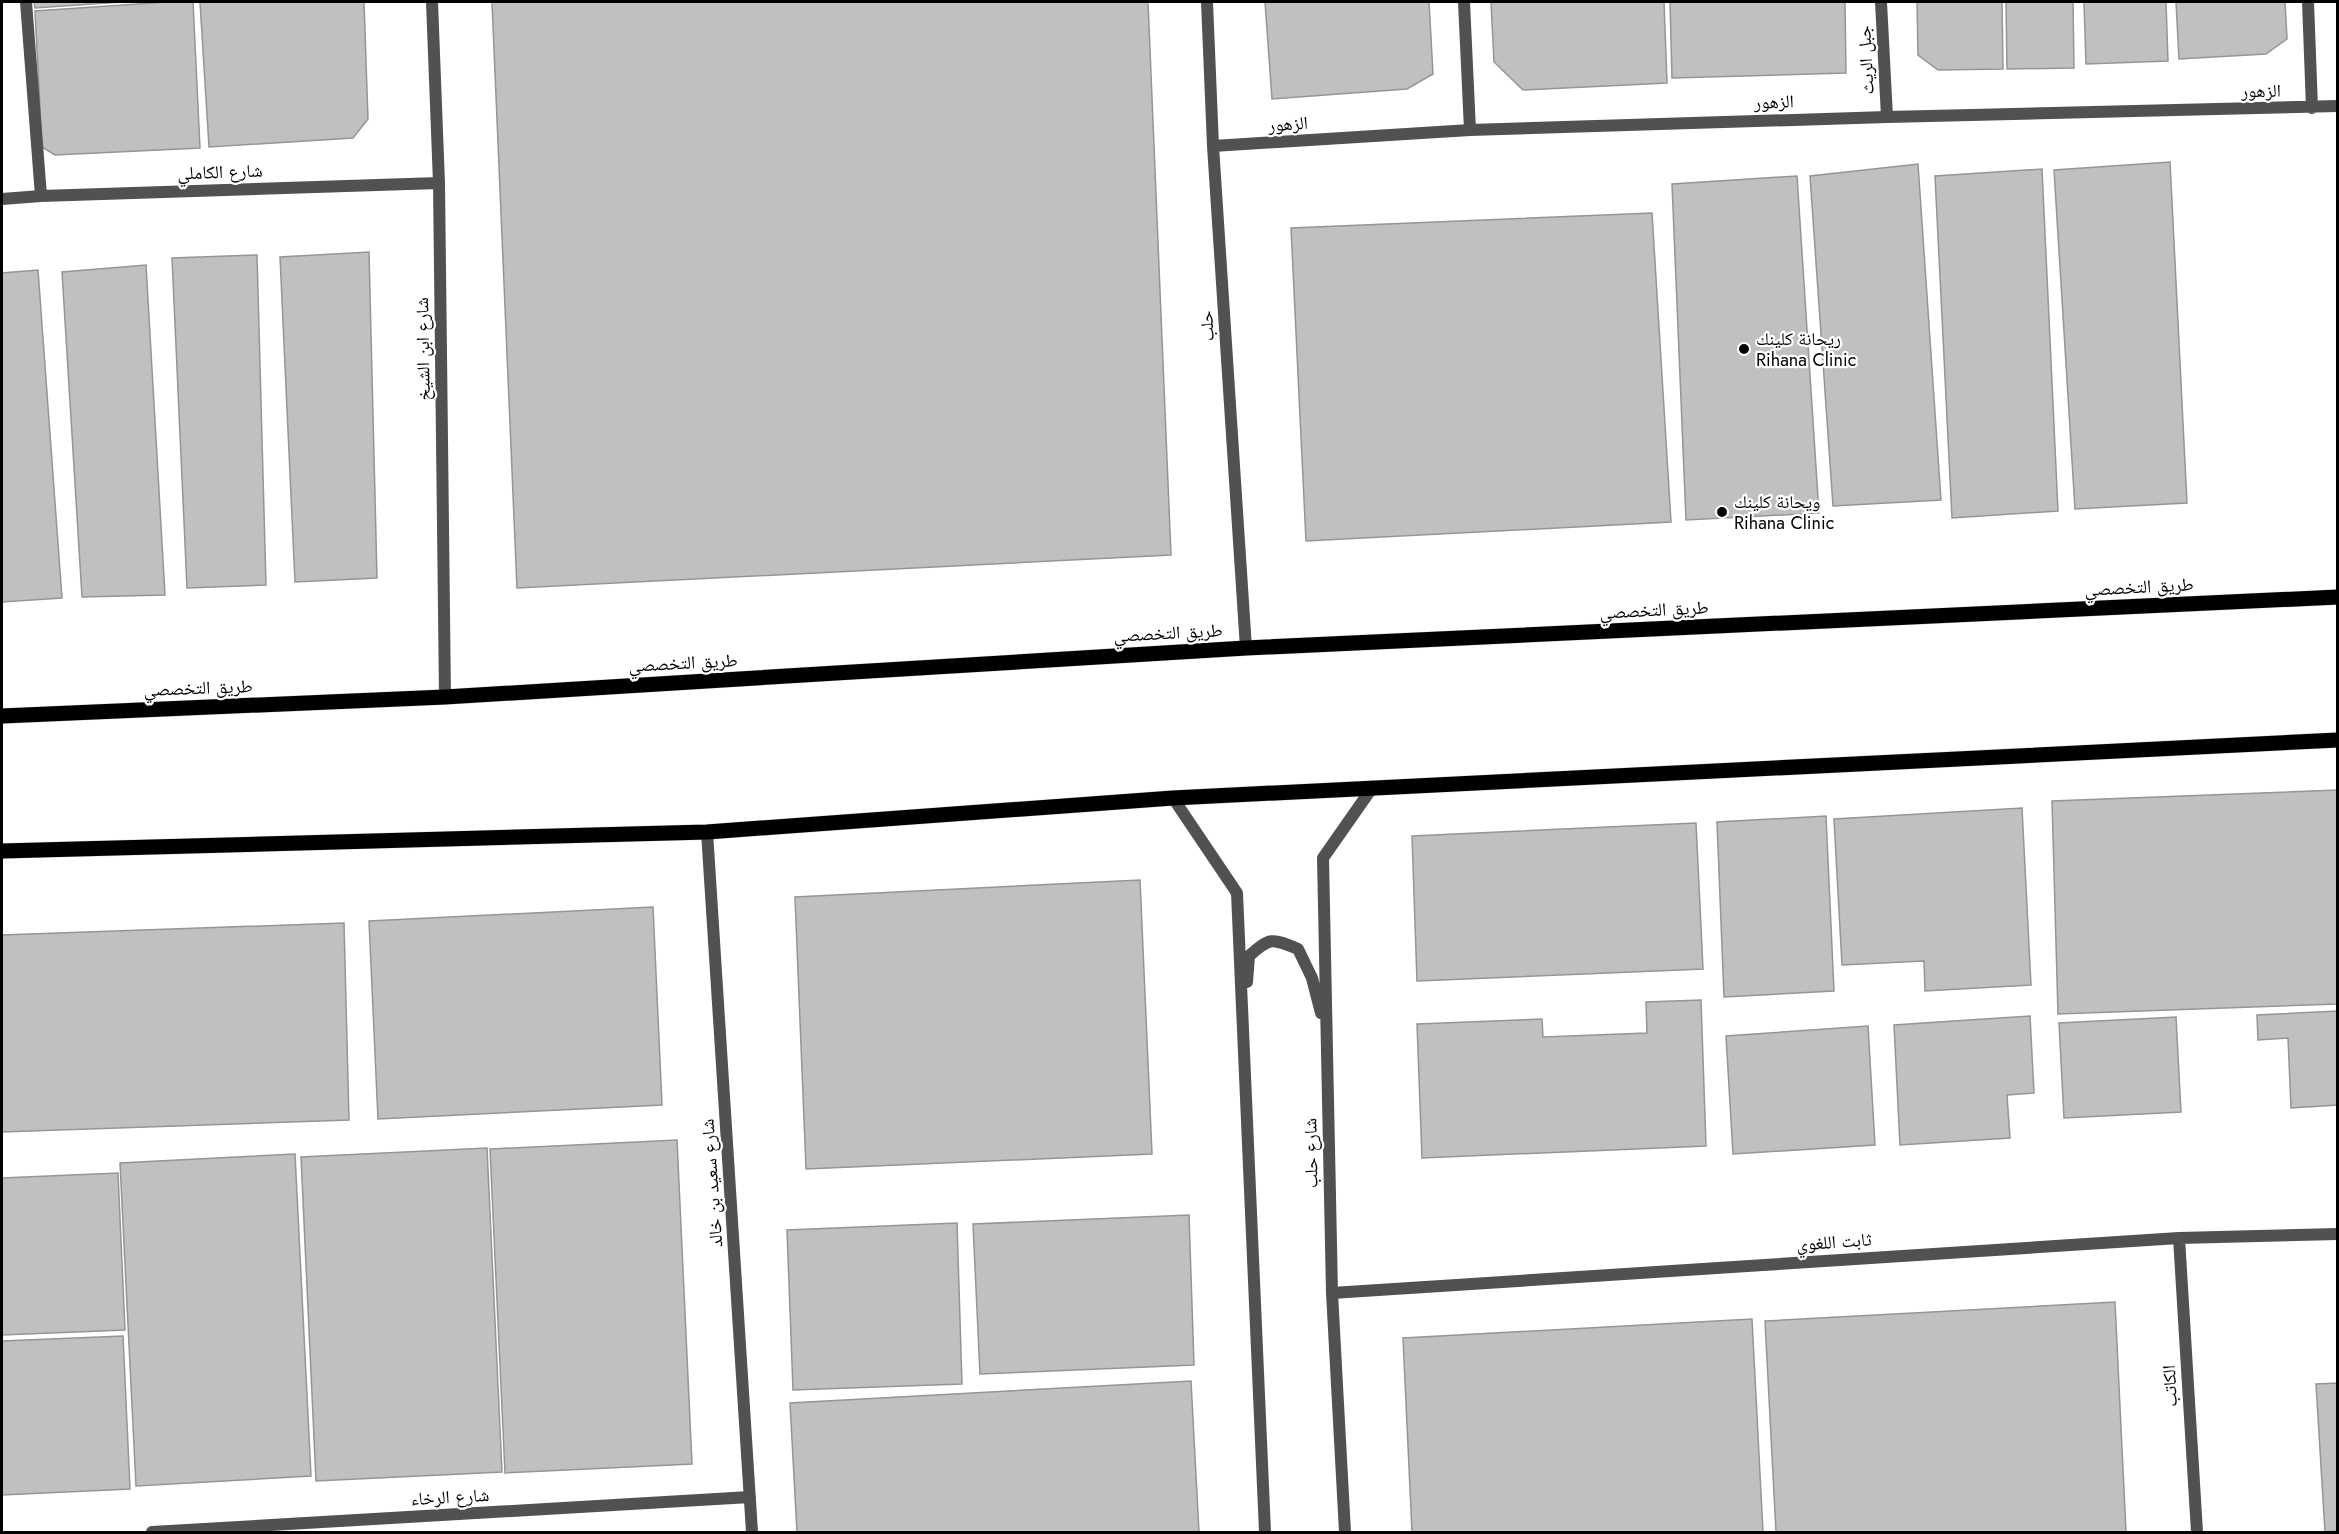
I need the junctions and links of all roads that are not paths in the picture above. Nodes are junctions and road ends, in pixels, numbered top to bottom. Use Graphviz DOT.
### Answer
graph roads {
  1 [pos="26,2"];
  2 [pos="432,2"];
  3 [pos="1207,2"];
  4 [pos="1464,2"];
  5 [pos="1881,2"];
  6 [pos="2308,2"];
  7 [pos="2337,106"];
  8 [pos="2312,108"];
  9 [pos="1887,117"];
  10 [pos="1470,130"];
  11 [pos="1213,146"];
  12 [pos="439,183"];
  13 [pos="41,196"];
  14 [pos="2,199"];
  15 [pos="2337,597"];
  16 [pos="1246,648"];
  17 [pos="445,697"];
  18 [pos="2,716"];
  19 [pos="2337,740"];
  20 [pos="1372,788"];
  21 [pos="1173,798"];
  22 [pos="707,832"];
  23 [pos="2,851"];
  24 [pos="1326,1034"];
  25 [pos="1243,1039"];
  26 [pos="2337,1234"];
  27 [pos="2179,1238"];
  28 [pos="1332,1293"];
  29 [pos="750,1497"];
  30 [pos="152,1533"];
  31 [pos="752,1533"];
  32 [pos="1265,1533"];
  33 [pos="1345,1533"];
  34 [pos="2197,1533"];
  1 -- 13 [label="street"];
  2 -- 12 [label="street, شارع ابن الشيخ"];
  3 -- 11 [label="street, حلب"];
  4 -- 10 [label="street"];
  5 -- 9 [label="street, جبل الريث"];
  6 -- 8 [label="street"];
  7 -- 8 [label="street, الزهور"];
  8 -- 9 [label="street, الزهور"];
  9 -- 10 [label="street, الزهور"];
  10 -- 11 [label="street, الزهور"];
  11 -- 16 [label="street, حلب"];
  12 -- 13 [label="street, شارع الكاملي"];
  12 -- 17 [label="street, شارع ابن الشيخ"];
  13 -- 14 [label="street, شارع الكاملي"];
  15 -- 16 [label="main road, طريق التخصصي"];
  16 -- 17 [label="main road, طريق التخصصي"];
  17 -- 18 [label="main road, طريق التخصصي"];
  19 -- 20 [label="main road"];
  20 -- 21 [label="main road"];
  20 -- 24 [label="street, شارع حلب"];
  21 -- 22 [label="main road"];
  21 -- 25 [label="street"];
  22 -- 23 [label="main road"];
  22 -- 29 [label="street, شارع سعيد بن خالد"];
  24 -- 25 [label="street"];
  24 -- 28 [label="street, شارع حلب"];
  25 -- 32 [label="street"];
  26 -- 27 [label="street, ثابت اللغوي"];
  27 -- 28 [label="street, ثابت اللغوي"];
  27 -- 34 [label="street, الكاتب"];
  28 -- 33 [label="street, شارع حلب"];
  29 -- 30 [label="street, شارع الرخاء"];
  29 -- 31 [label="street, شارع سعيد بن خالد"];
}
